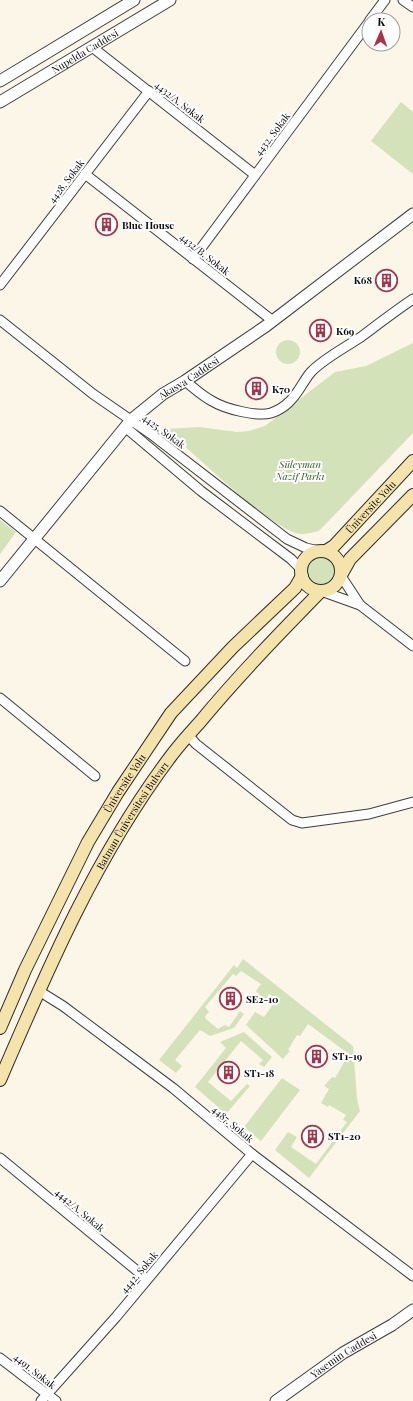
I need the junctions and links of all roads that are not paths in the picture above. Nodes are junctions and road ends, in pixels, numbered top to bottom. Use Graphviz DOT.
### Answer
graph roads {
  1 [pos="134,0"];
  2 [pos="170,0"];
  3 [pos="385,0"];
  4 [pos="403,0"];
  5 [pos="413,7"];
  6 [pos="376,12"];
  7 [pos="361,33"];
  8 [pos="92,47"];
  9 [pos="0,81"];
  10 [pos="149,91"];
  11 [pos="0,102"];
  12 [pos="85,174"];
  13 [pos="255,175"];
  14 [pos="413,214"];
  15 [pos="193,259"];
  16 [pos="0,285"];
  17 [pos="413,299"];
  18 [pos="0,320"];
  19 [pos="273,321"];
  20 [pos="184,381"];
  21 [pos="128,424"];
  22 [pos="413,461"];
  23 [pos="413,495"];
  24 [pos="0,511"];
  25 [pos="34,538"];
  26 [pos="322,551"];
  27 [pos="302,572"];
  28 [pos="341,576"];
  29 [pos="0,581"];
  30 [pos="321,591"];
  31 [pos="360,605"];
  32 [pos="413,646"];
  33 [pos="185,661"];
  34 [pos="0,698"];
  35 [pos="188,735"];
  36 [pos="95,776"];
  37 [pos="413,802"];
  38 [pos="38,991"];
  39 [pos="0,1028"];
  40 [pos="0,1080"];
  41 [pos="252,1154"];
  42 [pos="0,1158"];
  43 [pos="413,1276"];
  44 [pos="147,1279"];
  45 [pos="413,1310"];
  46 [pos="0,1358"];
  47 [pos="47,1394"];
  48 [pos="41,1401"];
  49 [pos="56,1401"];
  50 [pos="276,1401"];
  1 -- 9 [label="street, Nupelda Caddesi"];
  2 -- 8 [label="street, Nupelda Caddesi"];
  3 -- 6 [label="street, 4432. Sokak"];
  4 -- 5 [label="street"];
  7 -- 13 [label="street, 4432. Sokak"];
  8 -- 10 [label="street, 4432/A. Sokak"];
  8 -- 11 [label="street, Nupelda Caddesi"];
  10 -- 12 [label="street, 4428. Sokak"];
  10 -- 13 [label="street, 4432/A. Sokak"];
  12 -- 15 [label="street, 4432/B. Sokak"];
  12 -- 16 [label="street, 4428. Sokak"];
  13 -- 15 [label="street, 4432. Sokak"];
  14 -- 19 [label="street, Akasya Caddesi"];
  15 -- 19 [label="street, 4432/B. Sokak"];
  17 -- 20 [label="street"];
  18 -- 21 [label="street, 4425. Sokak"];
  19 -- 20 [label="street, Akasya Caddesi"];
  20 -- 21 [label="street, Akasya Caddesi"];
  21 -- 25 [label="street, Akasya Caddesi"];
  21 -- 26 [label="street, 4425. Sokak"];
  21 -- 27 [label="street"];
  22 -- 26 [label="main road, Üniversite Yolu"];
  23 -- 28 [label="main road"];
  24 -- 25 [label="street"];
  25 -- 29 [label="street, Akasya Caddesi"];
  25 -- 33 [label="street"];
  26 -- 27 [label="main road"];
  26 -- 28 [label="main road"];
  27 -- 30 [label="main road"];
  27 -- 39 [label="main road, Üniversite Yolu"];
  28 -- 30 [label="main road"];
  28 -- 31 [label="street"];
  30 -- 31 [label="street"];
  30 -- 35 [label="main road, Batman Üniversitesi Bulvarı"];
  31 -- 32 [label="street"];
  34 -- 36 [label="street"];
  35 -- 37 [label="street"];
  35 -- 38 [label="main road, Batman Üniversitesi Bulvarı"];
  38 -- 40 [label="main road, Batman Üniversitesi Bulvarı"];
  38 -- 41 [label="street, 4487. Sokak"];
  41 -- 43 [label="street, 4487. Sokak"];
  41 -- 44 [label="street, 4442. Sokak"];
  42 -- 44 [label="street, 4442/A. Sokak"];
  44 -- 47 [label="street, 4442. Sokak"];
  45 -- 50 [label="street, Yasemin Caddesi"];
  46 -- 47 [label="street, 4491. Sokak"];
  47 -- 48 [label="street, 4442. Sokak"];
  47 -- 49 [label="street, 4491. Sokak"];
}
